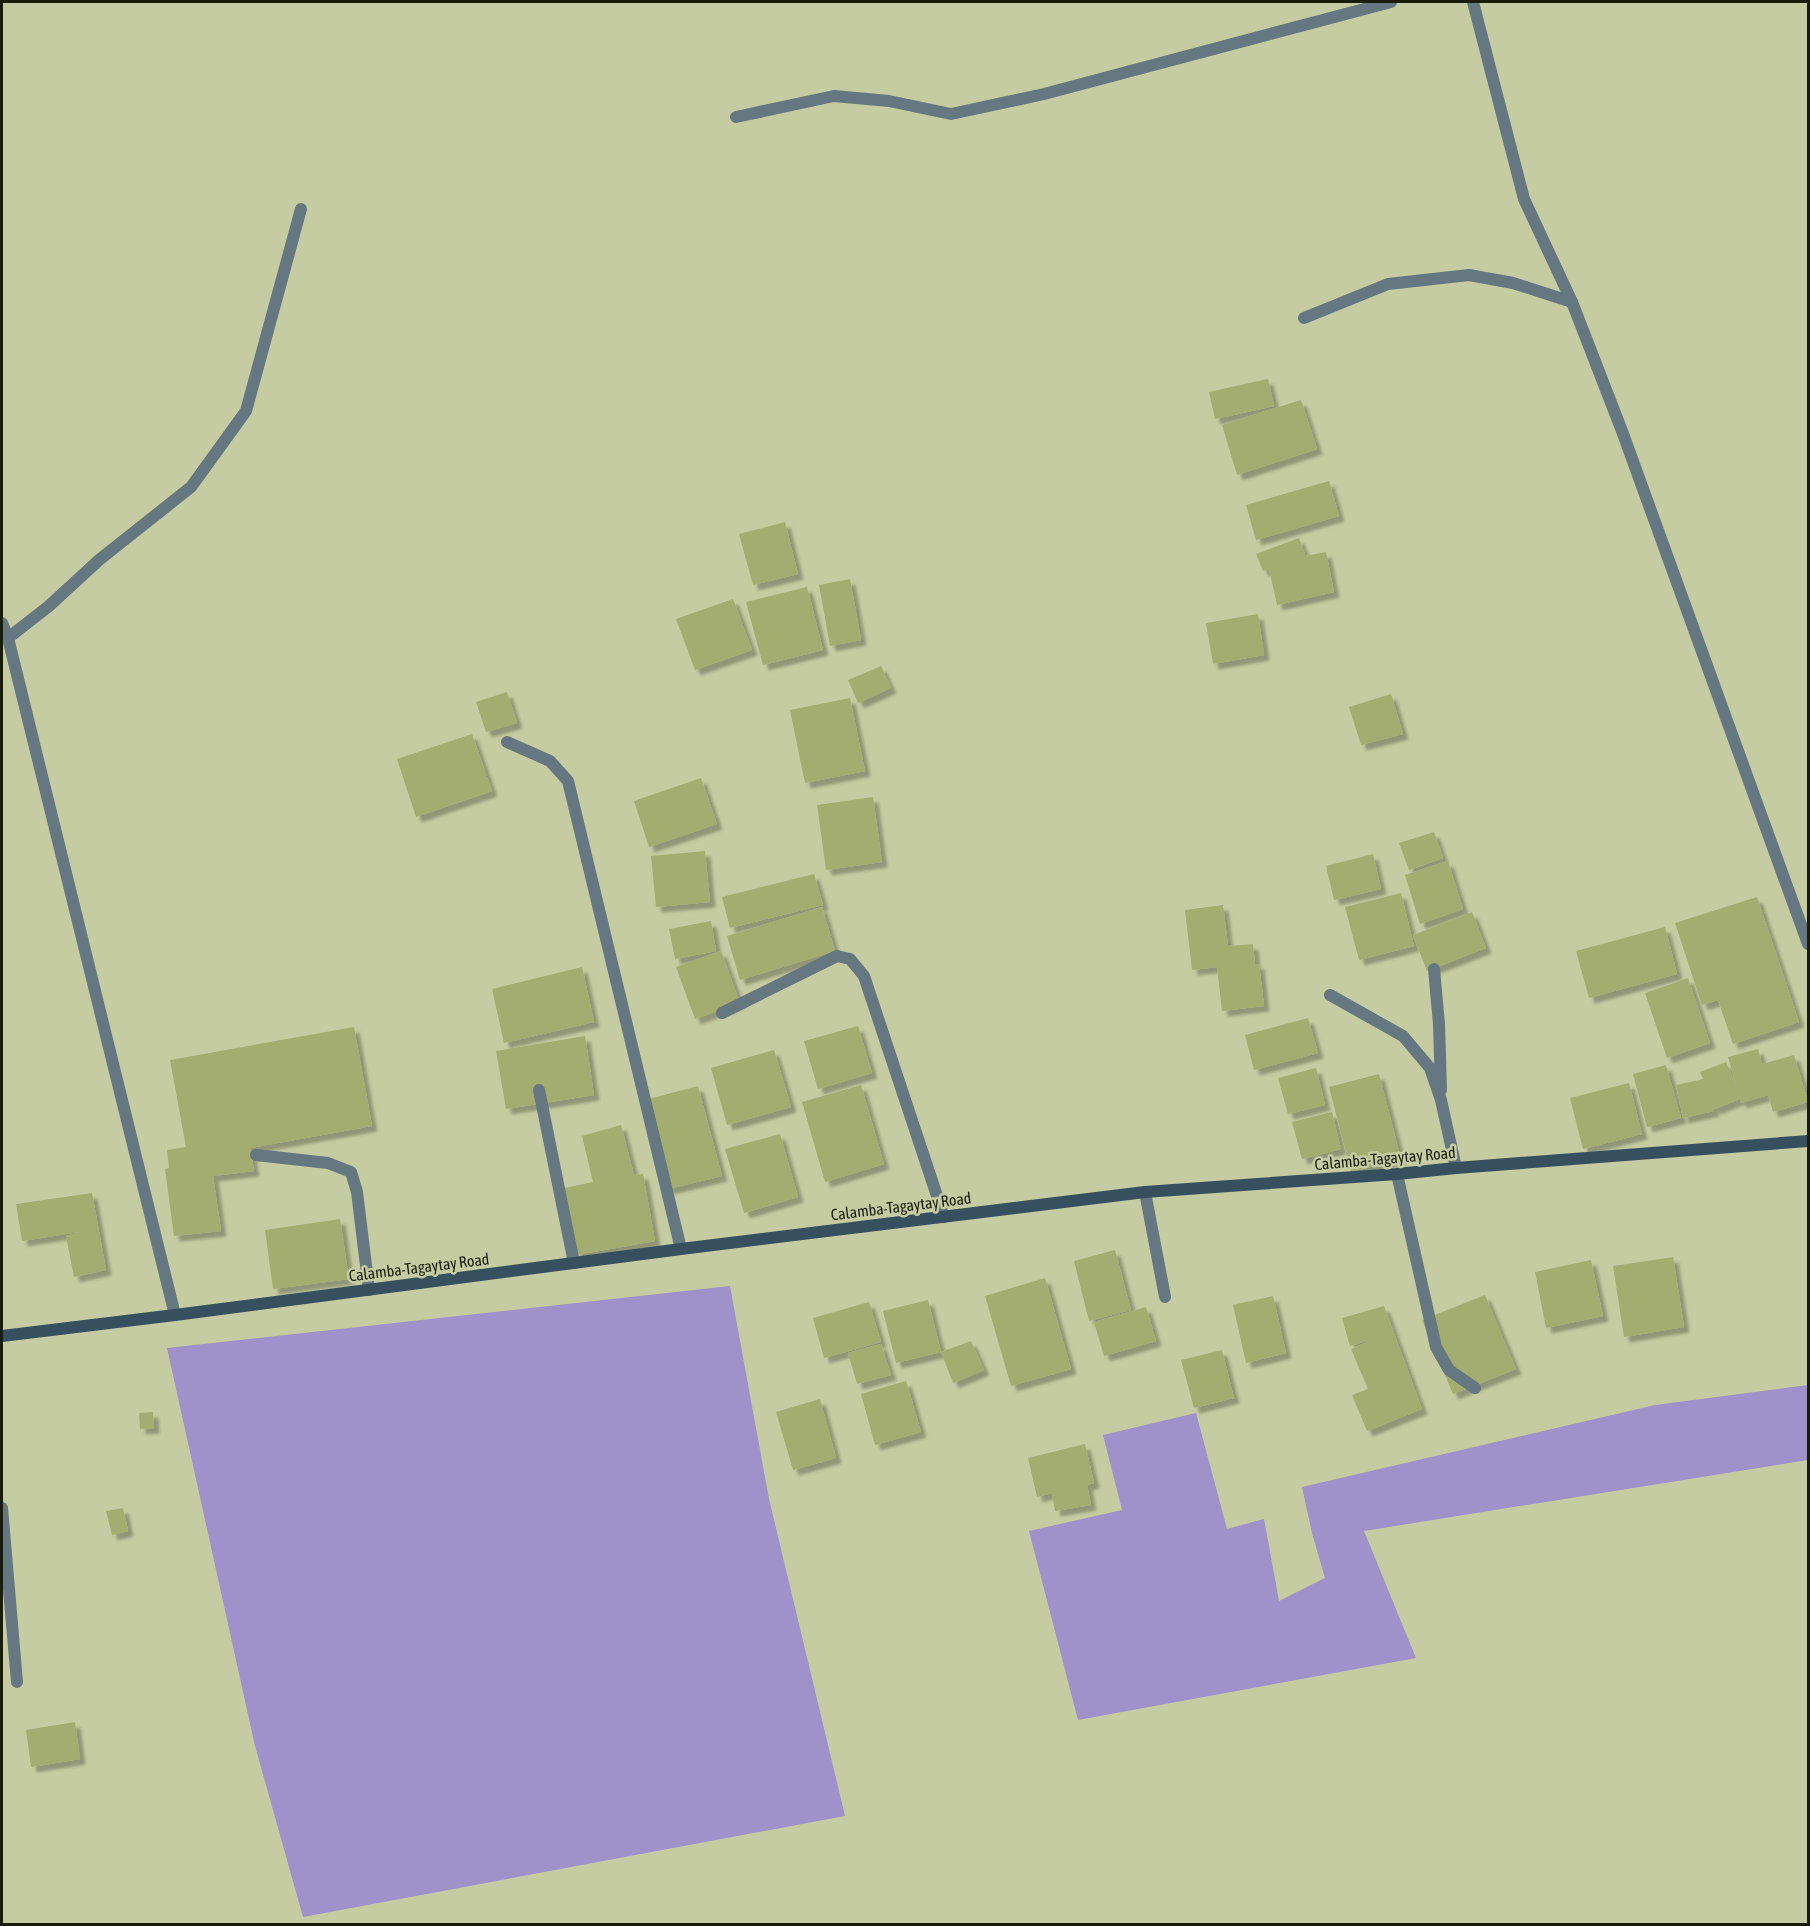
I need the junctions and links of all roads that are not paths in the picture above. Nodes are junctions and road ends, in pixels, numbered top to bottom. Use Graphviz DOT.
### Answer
graph roads {
  1 [pos="1391,2"];
  2 [pos="1473,2"];
  3 [pos="736,117"];
  4 [pos="301,209"];
  5 [pos="1572,302"];
  6 [pos="1304,318"];
  7 [pos="2,623"];
  8 [pos="8,638"];
  9 [pos="507,742"];
  10 [pos="1809,944"];
  11 [pos="1434,969"];
  12 [pos="1330,995"];
  13 [pos="722,1013"];
  14 [pos="539,1090"];
  15 [pos="1441,1100"];
  16 [pos="1809,1141"];
  17 [pos="256,1155"];
  18 [pos="1456,1168"];
  19 [pos="1396,1174"];
  20 [pos="1145,1192"];
  21 [pos="944,1217"];
  22 [pos="681,1249"];
  23 [pos="574,1263"];
  24 [pos="369,1290"];
  25 [pos="1165,1297"];
  26 [pos="175,1316"];
  27 [pos="2,1336"];
  28 [pos="1475,1388"];
  29 [pos="2,1509"];
  30 [pos="2,1516"];
  31 [pos="17,1682"];
  1 -- 3 [label="street"];
  2 -- 5 [label="street"];
  4 -- 8 [label="street"];
  5 -- 6 [label="street"];
  5 -- 10 [label="street"];
  7 -- 8 [label="street"];
  8 -- 26 [label="street"];
  9 -- 22 [label="street"];
  11 -- 15 [label="street"];
  12 -- 15 [label="street"];
  13 -- 21 [label="street"];
  14 -- 23 [label="street"];
  15 -- 18 [label="street"];
  16 -- 18 [label="main road, Calamba-Tagaytay Road"];
  17 -- 24 [label="street"];
  18 -- 19 [label="main road, Calamba-Tagaytay Road"];
  19 -- 20 [label="main road, Calamba-Tagaytay Road"];
  19 -- 28 [label="street"];
  20 -- 21 [label="main road, Calamba-Tagaytay Road"];
  20 -- 25 [label="street"];
  21 -- 22 [label="main road, Calamba-Tagaytay Road"];
  22 -- 23 [label="main road, Calamba-Tagaytay Road"];
  23 -- 24 [label="main road, Calamba-Tagaytay Road"];
  24 -- 26 [label="main road, Calamba-Tagaytay Road"];
  26 -- 27 [label="main road, Calamba-Tagaytay Road"];
  29 -- 30 [label="street"];
  30 -- 31 [label="street"];
}
